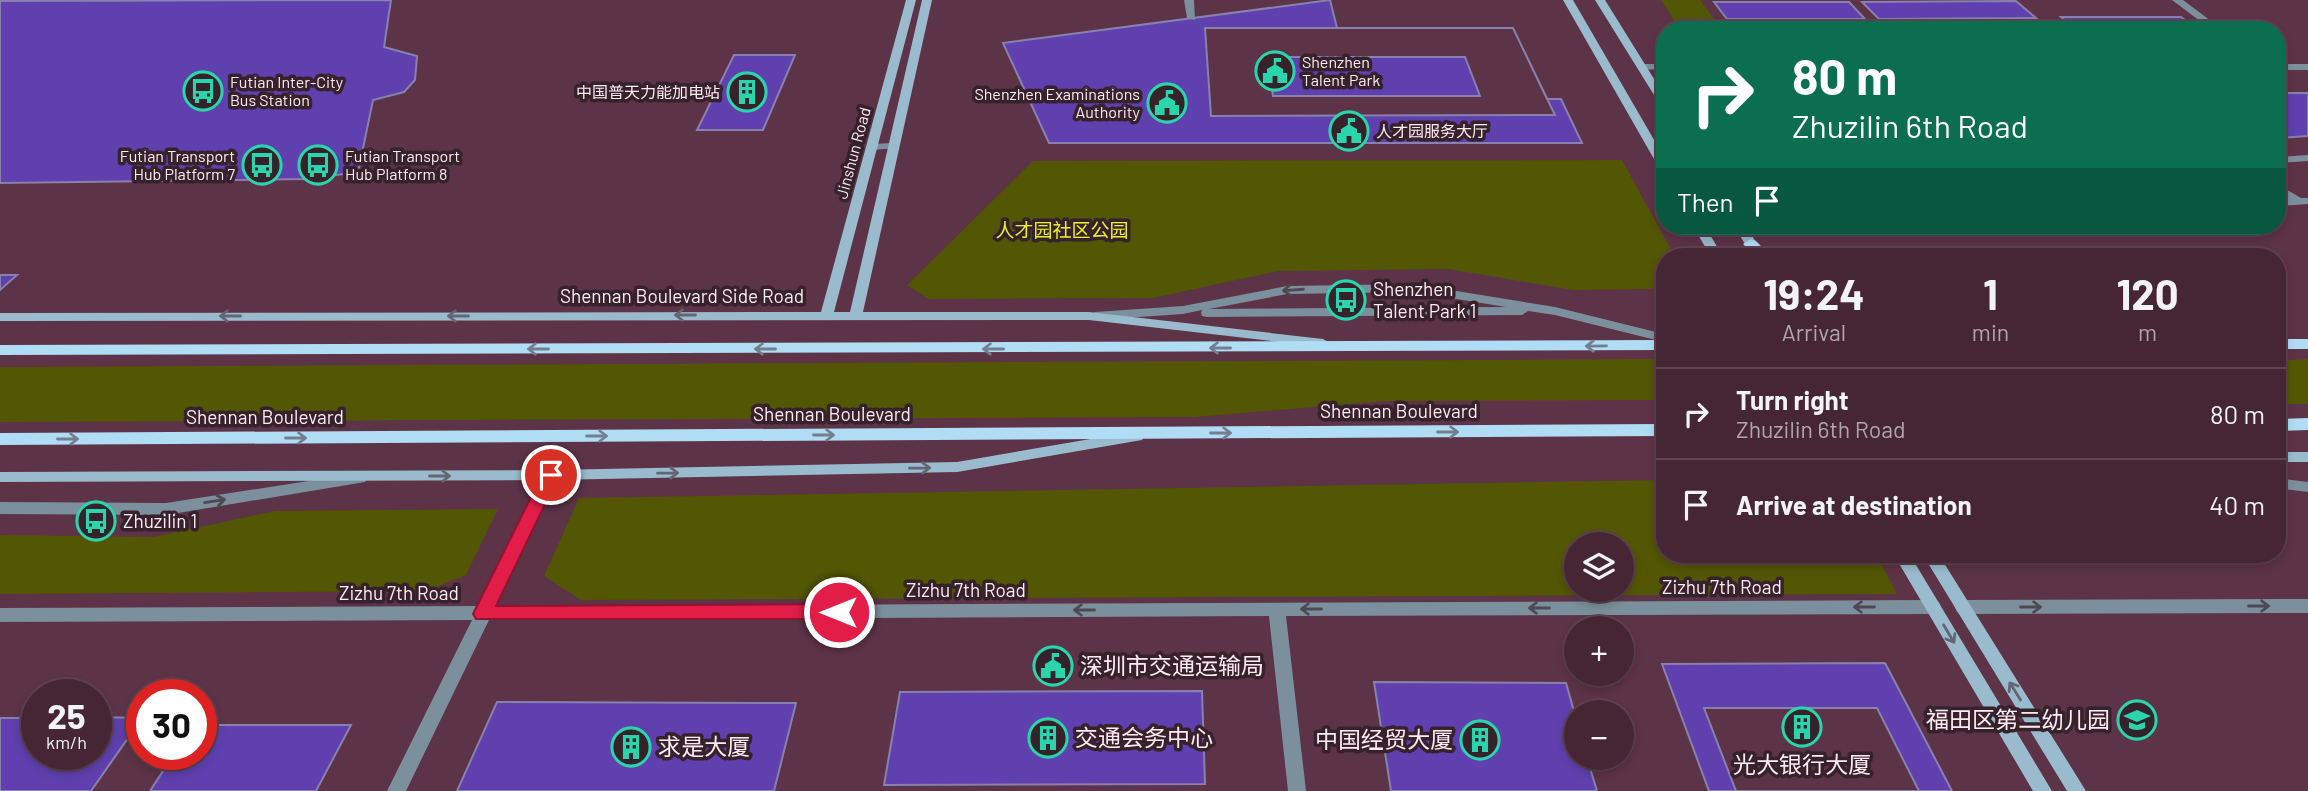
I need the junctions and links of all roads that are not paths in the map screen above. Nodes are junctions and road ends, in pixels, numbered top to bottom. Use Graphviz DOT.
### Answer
graph roads {
  1 [pos="911,0"];
  2 [pos="927,0"];
  3 [pos="1189,0"];
  4 [pos="1568,0"];
  5 [pos="1600,0"];
  6 [pos="2177,0"];
  7 [pos="1192,18"];
  8 [pos="2205,21"];
  9 [pos="898,45"];
  10 [pos="916,47"];
  11 [pos="1642,67"];
  12 [pos="1656,67"];
  13 [pos="2286,67"];
  14 [pos="2308,67"];
  15 [pos="1656,90"];
  16 [pos="894,146"];
  17 [pos="871,147"];
  18 [pos="1656,152"];
  19 [pos="2308,158"];
  20 [pos="2286,159"];
  21 [pos="2286,192"];
  22 [pos="2304,201"];
  23 [pos="2286,202"];
  24 [pos="1555,311"];
  25 [pos="1149,312"];
  26 [pos="856,314"];
  27 [pos="827,315"];
  28 [pos="1089,316"];
  29 [pos="0,317"];
  30 [pos="1656,336"];
  31 [pos="2286,344"];
  32 [pos="2308,344"];
  33 [pos="1656,345"];
  34 [pos="1362,348"];
  35 [pos="0,350"];
  36 [pos="2286,425"];
  37 [pos="2308,425"];
  38 [pos="1639,430"];
  39 [pos="1656,430"];
  40 [pos="1152,433"];
  41 [pos="1656,434"];
  42 [pos="0,439"];
  43 [pos="2286,457"];
  44 [pos="2308,457"];
  45 [pos="551,475"];
  46 [pos="372,476"];
  47 [pos="0,477"];
  48 [pos="2286,484"];
  49 [pos="2308,487"];
  50 [pos="0,508"];
  51 [pos="1907,563"];
  52 [pos="1936,563"];
  53 [pos="2308,606"];
  54 [pos="1933,607"];
  55 [pos="1963,607"];
  56 [pos="1278,609"];
  57 [pos="482,614"];
  58 [pos="0,615"];
  59 [pos="396,791"];
  60 [pos="1297,791"];
  61 [pos="2043,791"];
  62 [pos="2077,791"];
  1 -- 9 [label="street, Jinshun Road"];
  2 -- 10 [label="street, Jinshun Road"];
  3 -- 7 [label="street"];
  4 -- 18 [label="street"];
  5 -- 11 [label="street"];
  6 -- 8 [label="street"];
  9 -- 10 [label="street"];
  9 -- 17 [label="street, Jinshun Road"];
  10 -- 16 [label="street, Jinshun Road"];
  11 -- 12 [label="street"];
  11 -- 15 [label="street"];
  13 -- 14 [label="street"];
  16 -- 17 [label="street"];
  16 -- 26 [label="street, Jinshun Road"];
  17 -- 27 [label="street, Jinshun Road"];
  19 -- 20 [label="street"];
  21 -- 22 [label="street"];
  22 -- 23 [label="street"];
  24 -- 25 [label="street"];
  24 -- 25 [label="street, one-way"];
  24 -- 30 [label="street"];
  25 -- 28 [label="street"];
  26 -- 27 [label="street, Shennan Boulevard Side Road"];
  26 -- 28 [label="street, Shennan Boulevard Side Road"];
  27 -- 29 [label="street, Shennan Boulevard Side Road, one-way"];
  28 -- 34 [label="street, Shennan Boulevard Side Road"];
  31 -- 32 [label="main road"];
  33 -- 34 [label="main road, one-way"];
  34 -- 35 [label="main road, one-way"];
  36 -- 37 [label="main road"];
  38 -- 39 [label="main road, Shennan Boulevard"];
  40 -- 38 [label="main road, Shennan Boulevard, one-way"];
  38 -- 41 [label="main road"];
  42 -- 40 [label="main road, Shennan Boulevard, one-way"];
  45 -- 40 [label="street, one-way"];
  43 -- 44 [label="street"];
  46 -- 45 [label="street, one-way"];
  45 -- 57 [label="street"];
  46 -- 47 [label="street"];
  50 -- 46 [label="street, one-way"];
  48 -- 49 [label="street"];
  51 -- 54 [label="street"];
  52 -- 55 [label="street"];
  55 -- 53 [label="street, one-way"];
  54 -- 56 [label="street, Zizhu 7th Road, one-way"];
  54 -- 61 [label="street, one-way"];
  62 -- 55 [label="street, one-way"];
  56 -- 57 [label="street, Zizhu 7th Road, one-way"];
  56 -- 60 [label="street"];
  57 -- 58 [label="street, Zizhu 7th Road"];
  57 -- 59 [label="street"];
}
